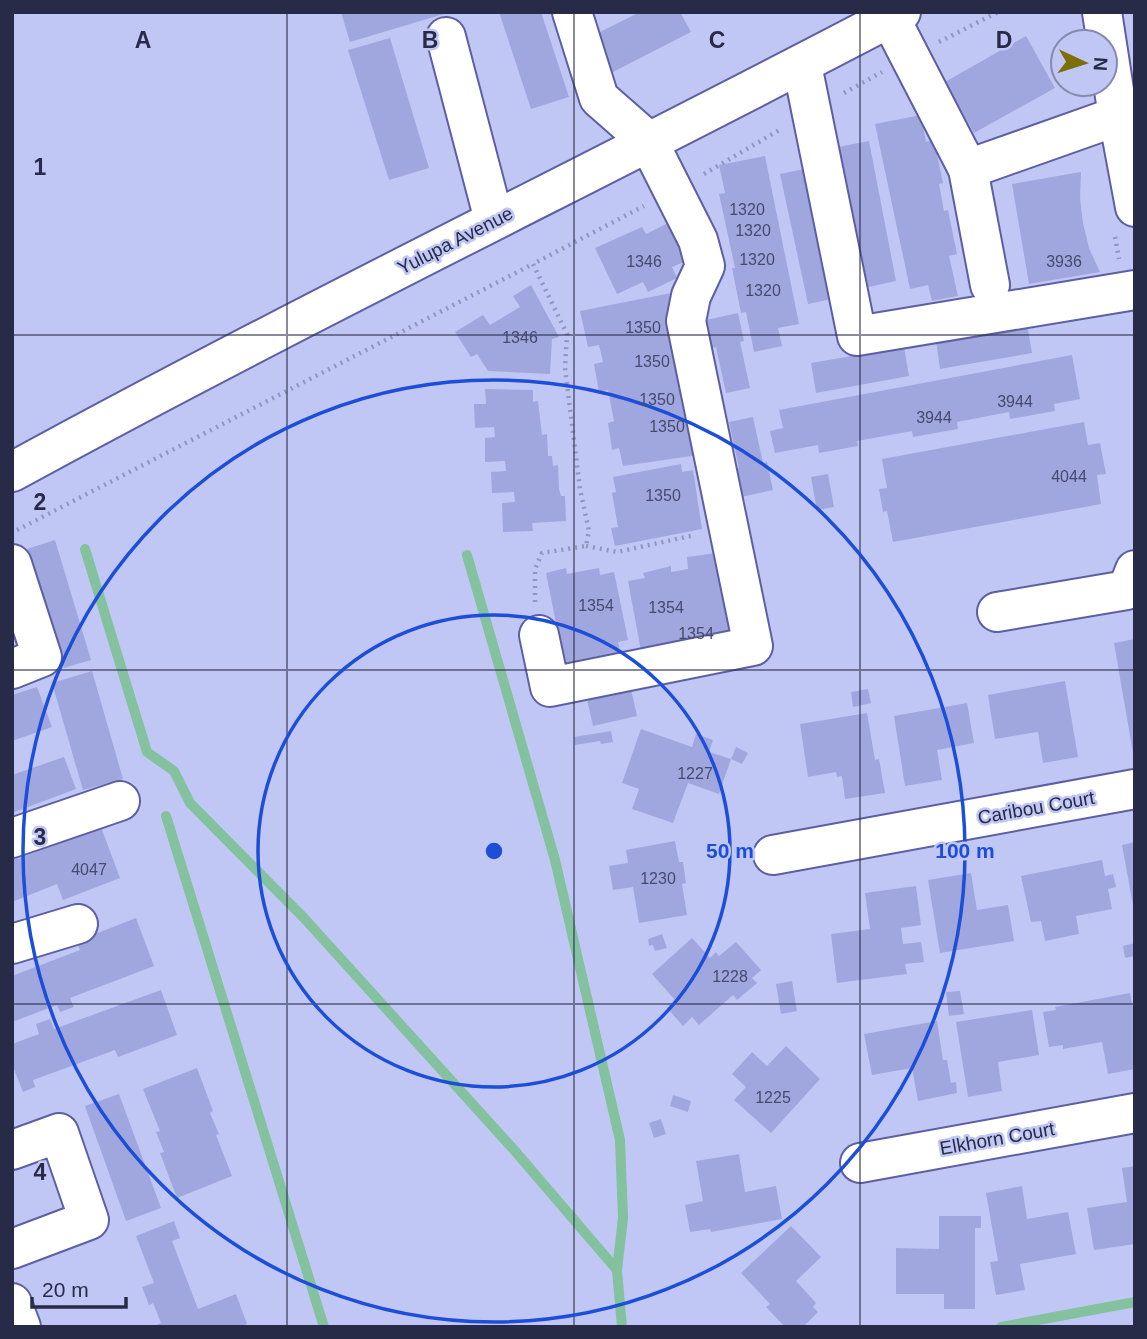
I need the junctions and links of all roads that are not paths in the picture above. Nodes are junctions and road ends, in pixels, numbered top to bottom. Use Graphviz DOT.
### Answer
graph roads {
  1 [pos="572,12"];
  2 [pos="1102,12"];
  3 [pos="895,15"];
  4 [pos="446,37"];
  5 [pos="802,65"];
  6 [pos="1118,116"];
  7 [pos="649,141"];
  8 [pos="968,169"];
  9 [pos="1132,170"];
  10 [pos="1135,207"];
  11 [pos="494,220"];
  12 [pos="990,285"];
  13 [pos="1135,290"];
  14 [pos="12,472"];
  15 [pos="12,564"];
  16 [pos="1135,570"];
  17 [pos="997,612"];
  18 [pos="539,635"];
  19 [pos="12,669"];
  20 [pos="1135,789"];
  21 [pos="120,801"];
  22 [pos="12,838"];
  23 [pos="773,855"];
  24 [pos="78,924"];
  25 [pos="12,944"];
  26 [pos="1135,1113"];
  27 [pos="12,1150"];
  28 [pos="860,1163"];
  29 [pos="12,1249"];
  30 [pos="12,1303"];
  31 [pos="21,1327"];
  1 -- 7 [label="street"];
  2 -- 6 [label="street"];
  3 -- 5 [label="street, Yulupa Avenue"];
  3 -- 8 [label="street"];
  4 -- 11 [label="street"];
  5 -- 7 [label="street, Yulupa Avenue"];
  5 -- 13 [label="street"];
  6 -- 8 [label="street"];
  6 -- 9 [label="street"];
  7 -- 11 [label="street, Yulupa Avenue"];
  7 -- 18 [label="street"];
  8 -- 12 [label="street"];
  9 -- 10 [label="street"];
  11 -- 14 [label="street, Yulupa Avenue"];
  15 -- 19 [label="street"];
  16 -- 17 [label="street"];
  20 -- 23 [label="street, Caribou Court"];
  21 -- 22 [label="street"];
  24 -- 25 [label="street"];
  26 -- 28 [label="street, Elkhorn Court"];
  27 -- 29 [label="street"];
  30 -- 31 [label="street"];
}
